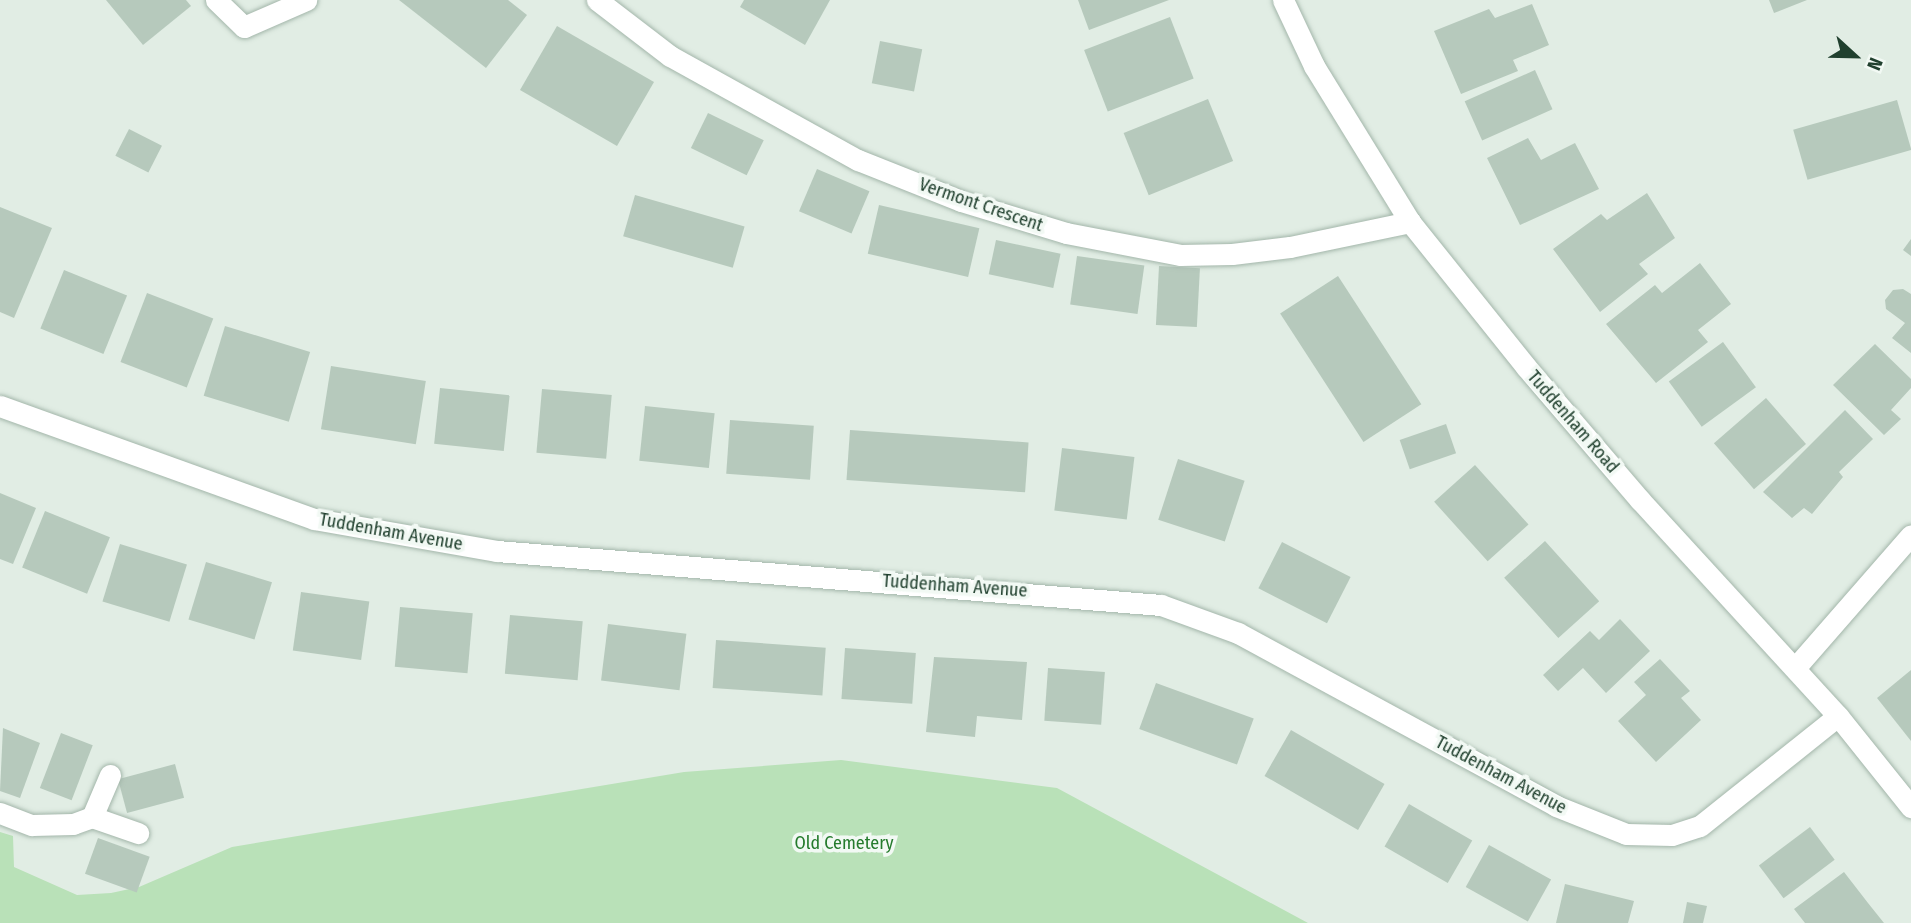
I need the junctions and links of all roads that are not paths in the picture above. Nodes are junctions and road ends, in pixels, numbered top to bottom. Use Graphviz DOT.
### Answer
graph roads {
  1 [pos="216,0"];
  2 [pos="306,0"];
  3 [pos="597,0"];
  4 [pos="1283,0"];
  5 [pos="1410,222"];
  6 [pos="0,406"];
  7 [pos="1911,535"];
  8 [pos="1795,668"];
  9 [pos="1838,716"];
  10 [pos="110,775"];
  11 [pos="1911,807"];
  12 [pos="0,814"];
  13 [pos="92,817"];
  14 [pos="138,833"];
  1 -- 2 [label="street"];
  3 -- 5 [label="street, Vermont Crescent"];
  4 -- 5 [label="street, Tuddenham Road"];
  5 -- 8 [label="street, Tuddenham Road"];
  6 -- 9 [label="street, Tuddenham Avenue"];
  7 -- 8 [label="street"];
  8 -- 9 [label="street, Tuddenham Road"];
  9 -- 11 [label="street, Tuddenham Road"];
  10 -- 13 [label="street"];
  12 -- 13 [label="street"];
  13 -- 14 [label="street"];
}
